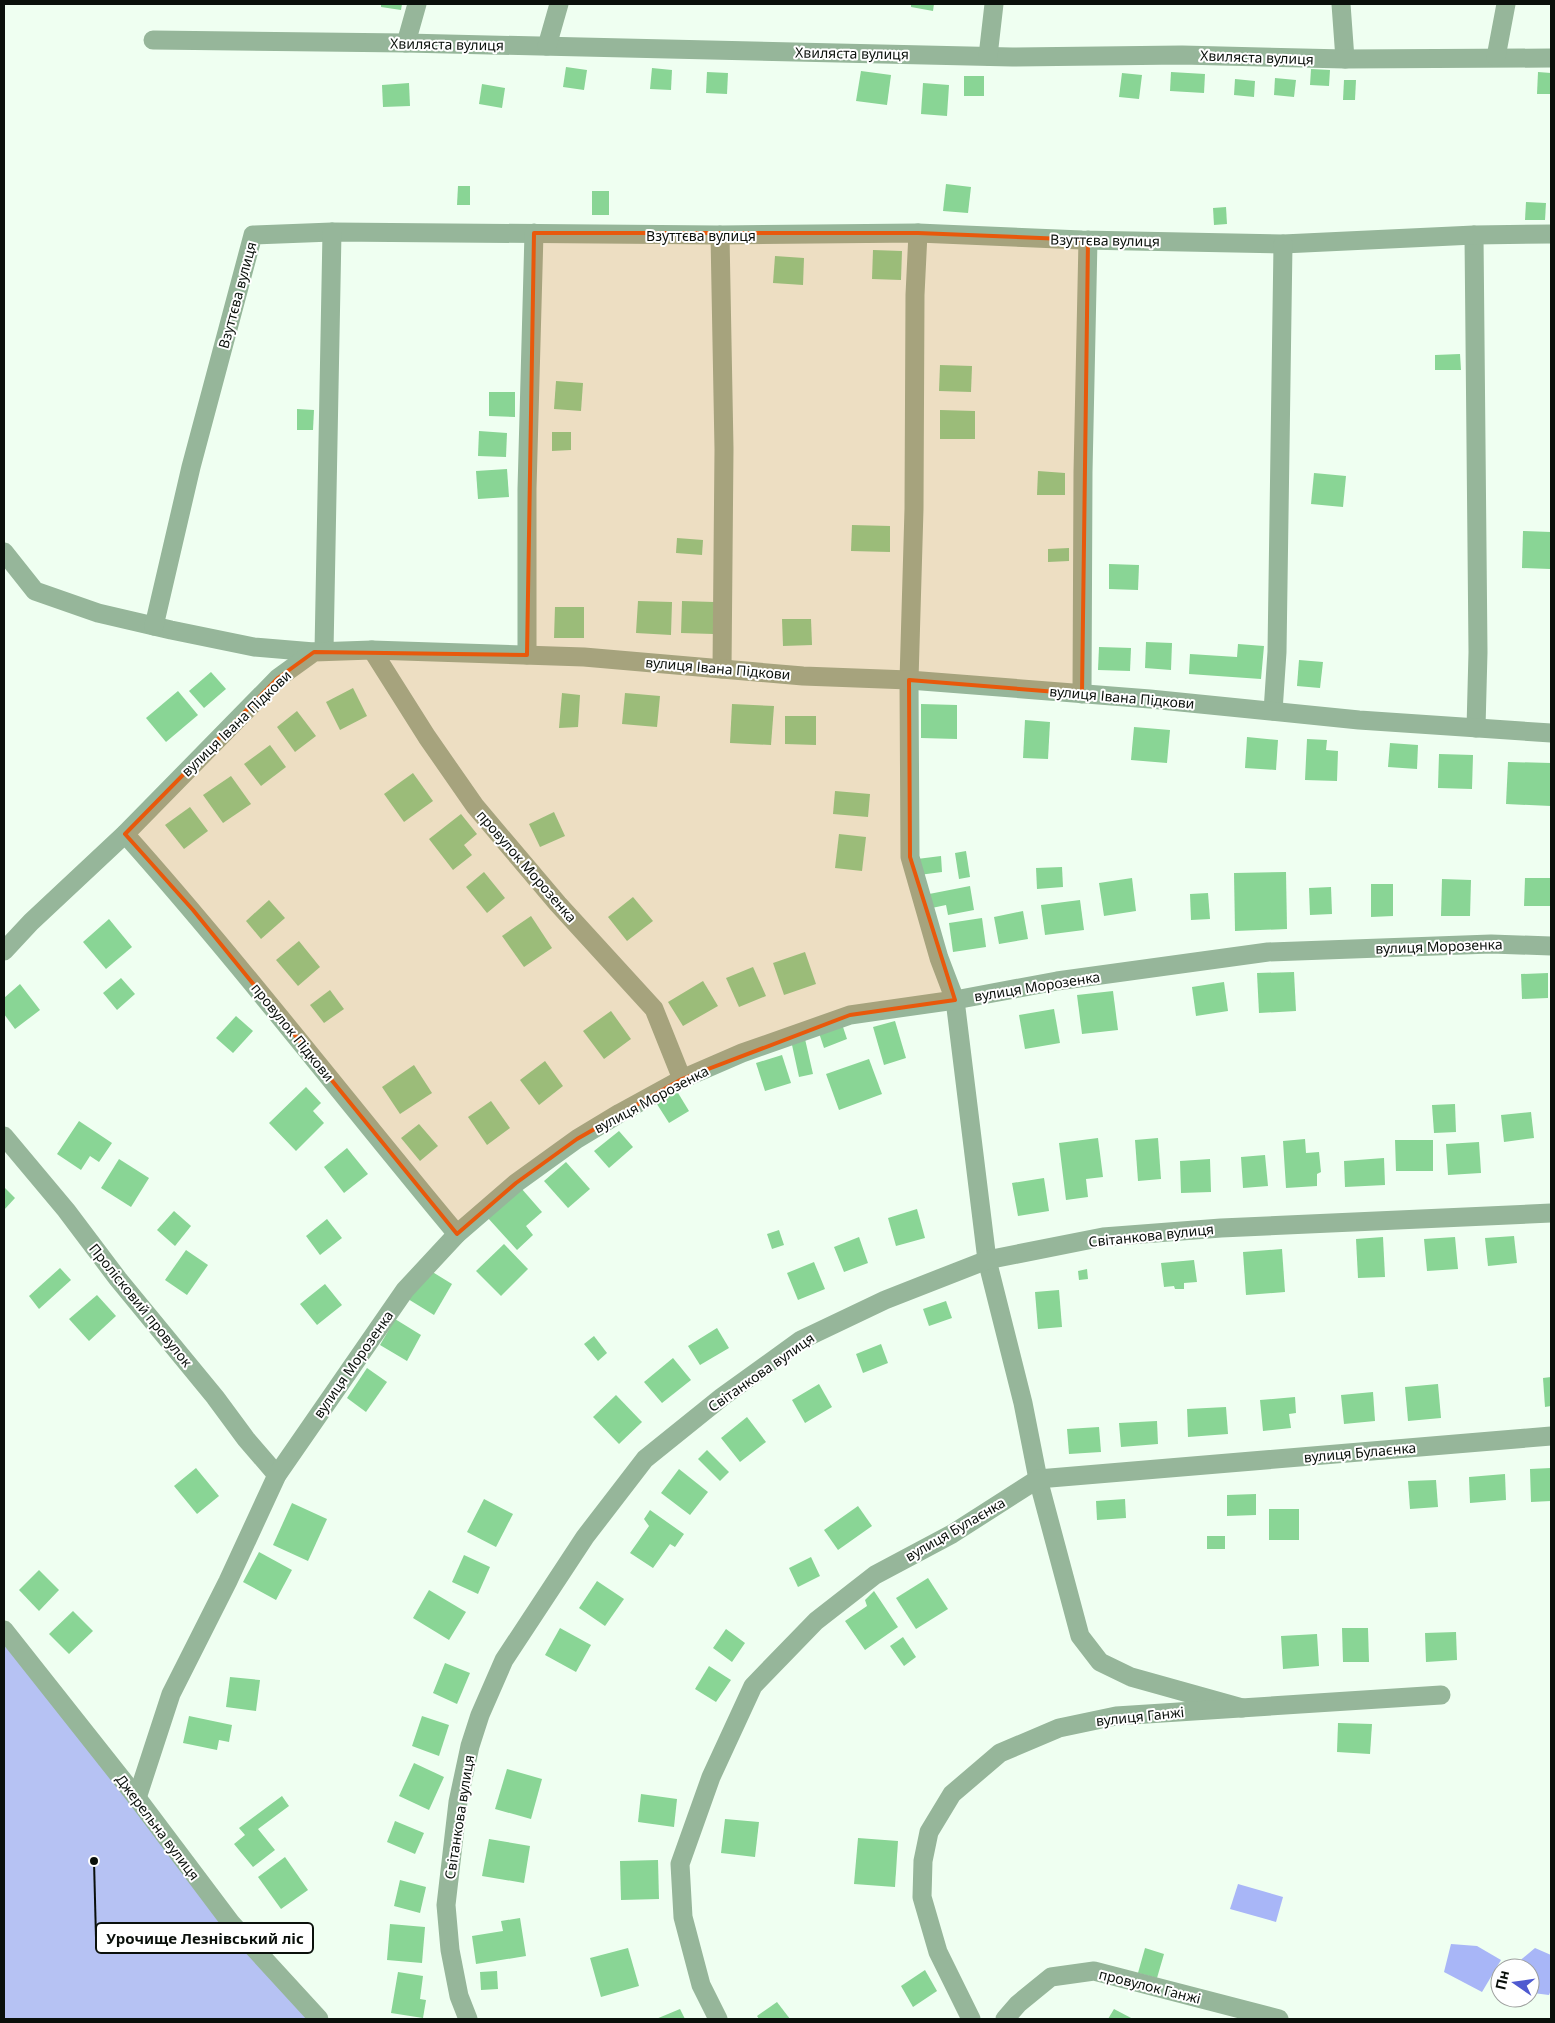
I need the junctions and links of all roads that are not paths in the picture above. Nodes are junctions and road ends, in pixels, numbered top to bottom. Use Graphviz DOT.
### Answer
graph roads {
  1 [pos="417,4"];
  2 [pos="559,4"];
  3 [pos="994,4"];
  4 [pos="1342,4"];
  5 [pos="1506,4"];
  6 [pos="153,40"];
  7 [pos="406,43"];
  8 [pos="547,46"];
  9 [pos="988,56"];
  10 [pos="1496,57"];
  11 [pos="1551,58"];
  12 [pos="1344,59"];
  13 [pos="332,232"];
  14 [pos="534,233"];
  15 [pos="918,233"];
  16 [pos="1551,234"];
  17 [pos="720,235"];
  18 [pos="1474,236"];
  19 [pos="1088,240"];
  20 [pos="1284,244"];
  21 [pos="4,552"];
  22 [pos="154,626"];
  23 [pos="372,650"];
  24 [pos="319,652"];
  25 [pos="527,655"];
  26 [pos="722,669"];
  27 [pos="909,680"];
  28 [pos="1082,694"];
  29 [pos="1273,711"];
  30 [pos="1476,728"];
  31 [pos="1551,733"];
  32 [pos="125,834"];
  33 [pos="1551,946"];
  34 [pos="4,951"];
  35 [pos="955,1000"];
  36 [pos="682,1079"];
  37 [pos="4,1136"];
  38 [pos="1551,1213"];
  39 [pos="457,1234"];
  40 [pos="987,1260"];
  41 [pos="1551,1436"];
  42 [pos="277,1475"];
  43 [pos="1038,1479"];
  44 [pos="4,1630"];
  45 [pos="1441,1695"];
  46 [pos="1242,1708"];
  47 [pos="136,1798"];
  48 [pos="319,2019"];
  49 [pos="468,2019"];
  50 [pos="718,2019"];
  51 [pos="971,2019"];
  52 [pos="1005,2019"];
  53 [pos="1279,2019"];
  1 -- 7 [label="street"];
  2 -- 8 [label="street"];
  3 -- 9 [label="street"];
  4 -- 12 [label="street"];
  5 -- 10 [label="street"];
  6 -- 7 [label="street, Хвиляста вулиця"];
  7 -- 8 [label="street, Хвиляста вулиця"];
  8 -- 9 [label="street, Хвиляста вулиця"];
  9 -- 12 [label="street, Хвиляста вулиця"];
  10 -- 11 [label="street, Хвиляста вулиця"];
  10 -- 12 [label="street, Хвиляста вулиця"];
  13 -- 14 [label="street, Взуттєва вулиця"];
  13 -- 22 [label="street, Взуттєва вулиця"];
  13 -- 24 [label="street"];
  14 -- 17 [label="street, Взуттєва вулиця"];
  14 -- 25 [label="street"];
  15 -- 17 [label="street, Взуттєва вулиця"];
  15 -- 19 [label="street, Взуттєва вулиця"];
  15 -- 27 [label="street"];
  16 -- 18 [label="street, Взуттєва вулиця"];
  17 -- 26 [label="street"];
  18 -- 20 [label="street, Взуттєва вулиця"];
  18 -- 30 [label="street"];
  19 -- 20 [label="street, Взуттєва вулиця"];
  19 -- 28 [label="street"];
  20 -- 29 [label="street"];
  21 -- 22 [label="street"];
  22 -- 24 [label="street"];
  23 -- 24 [label="street, вулиця Івана Підкови"];
  23 -- 25 [label="street, вулиця Івана Підкови"];
  23 -- 36 [label="street, провулок Морозенка"];
  24 -- 32 [label="street, вулиця Івана Підкови"];
  25 -- 26 [label="street, вулиця Івана Підкови"];
  26 -- 27 [label="street, вулиця Івана Підкови"];
  27 -- 28 [label="street, вулиця Івана Підкови"];
  27 -- 35 [label="street"];
  28 -- 29 [label="street, вулиця Івана Підкови"];
  29 -- 30 [label="street, вулиця Івана Підкови"];
  30 -- 31 [label="street, вулиця Івана Підкови"];
  32 -- 34 [label="street, вулиця Івана Підкови"];
  32 -- 39 [label="street, провулок Підкови"];
  33 -- 35 [label="street, вулиця Морозенка"];
  35 -- 36 [label="street, вулиця Морозенка"];
  35 -- 40 [label="street"];
  36 -- 39 [label="street, вулиця Морозенка"];
  37 -- 42 [label="street, Пролісковий провулок"];
  38 -- 40 [label="street, Світанкова вулиця"];
  39 -- 42 [label="street, вулиця Морозенка"];
  40 -- 43 [label="street"];
  40 -- 49 [label="street, Світанкова вулиця"];
  41 -- 43 [label="street, вулиця Булаєнка"];
  42 -- 47 [label="street, вулиця Морозенка"];
  43 -- 46 [label="street"];
  43 -- 50 [label="street, вулиця Булаєнка"];
  44 -- 47 [label="street, Джерельна вулиця"];
  45 -- 46 [label="street, вулиця Ганжі"];
  46 -- 51 [label="street, вулиця Ганжі"];
  47 -- 48 [label="street, Джерельна вулиця"];
  52 -- 53 [label="street, провулок Ганжі"];
}
